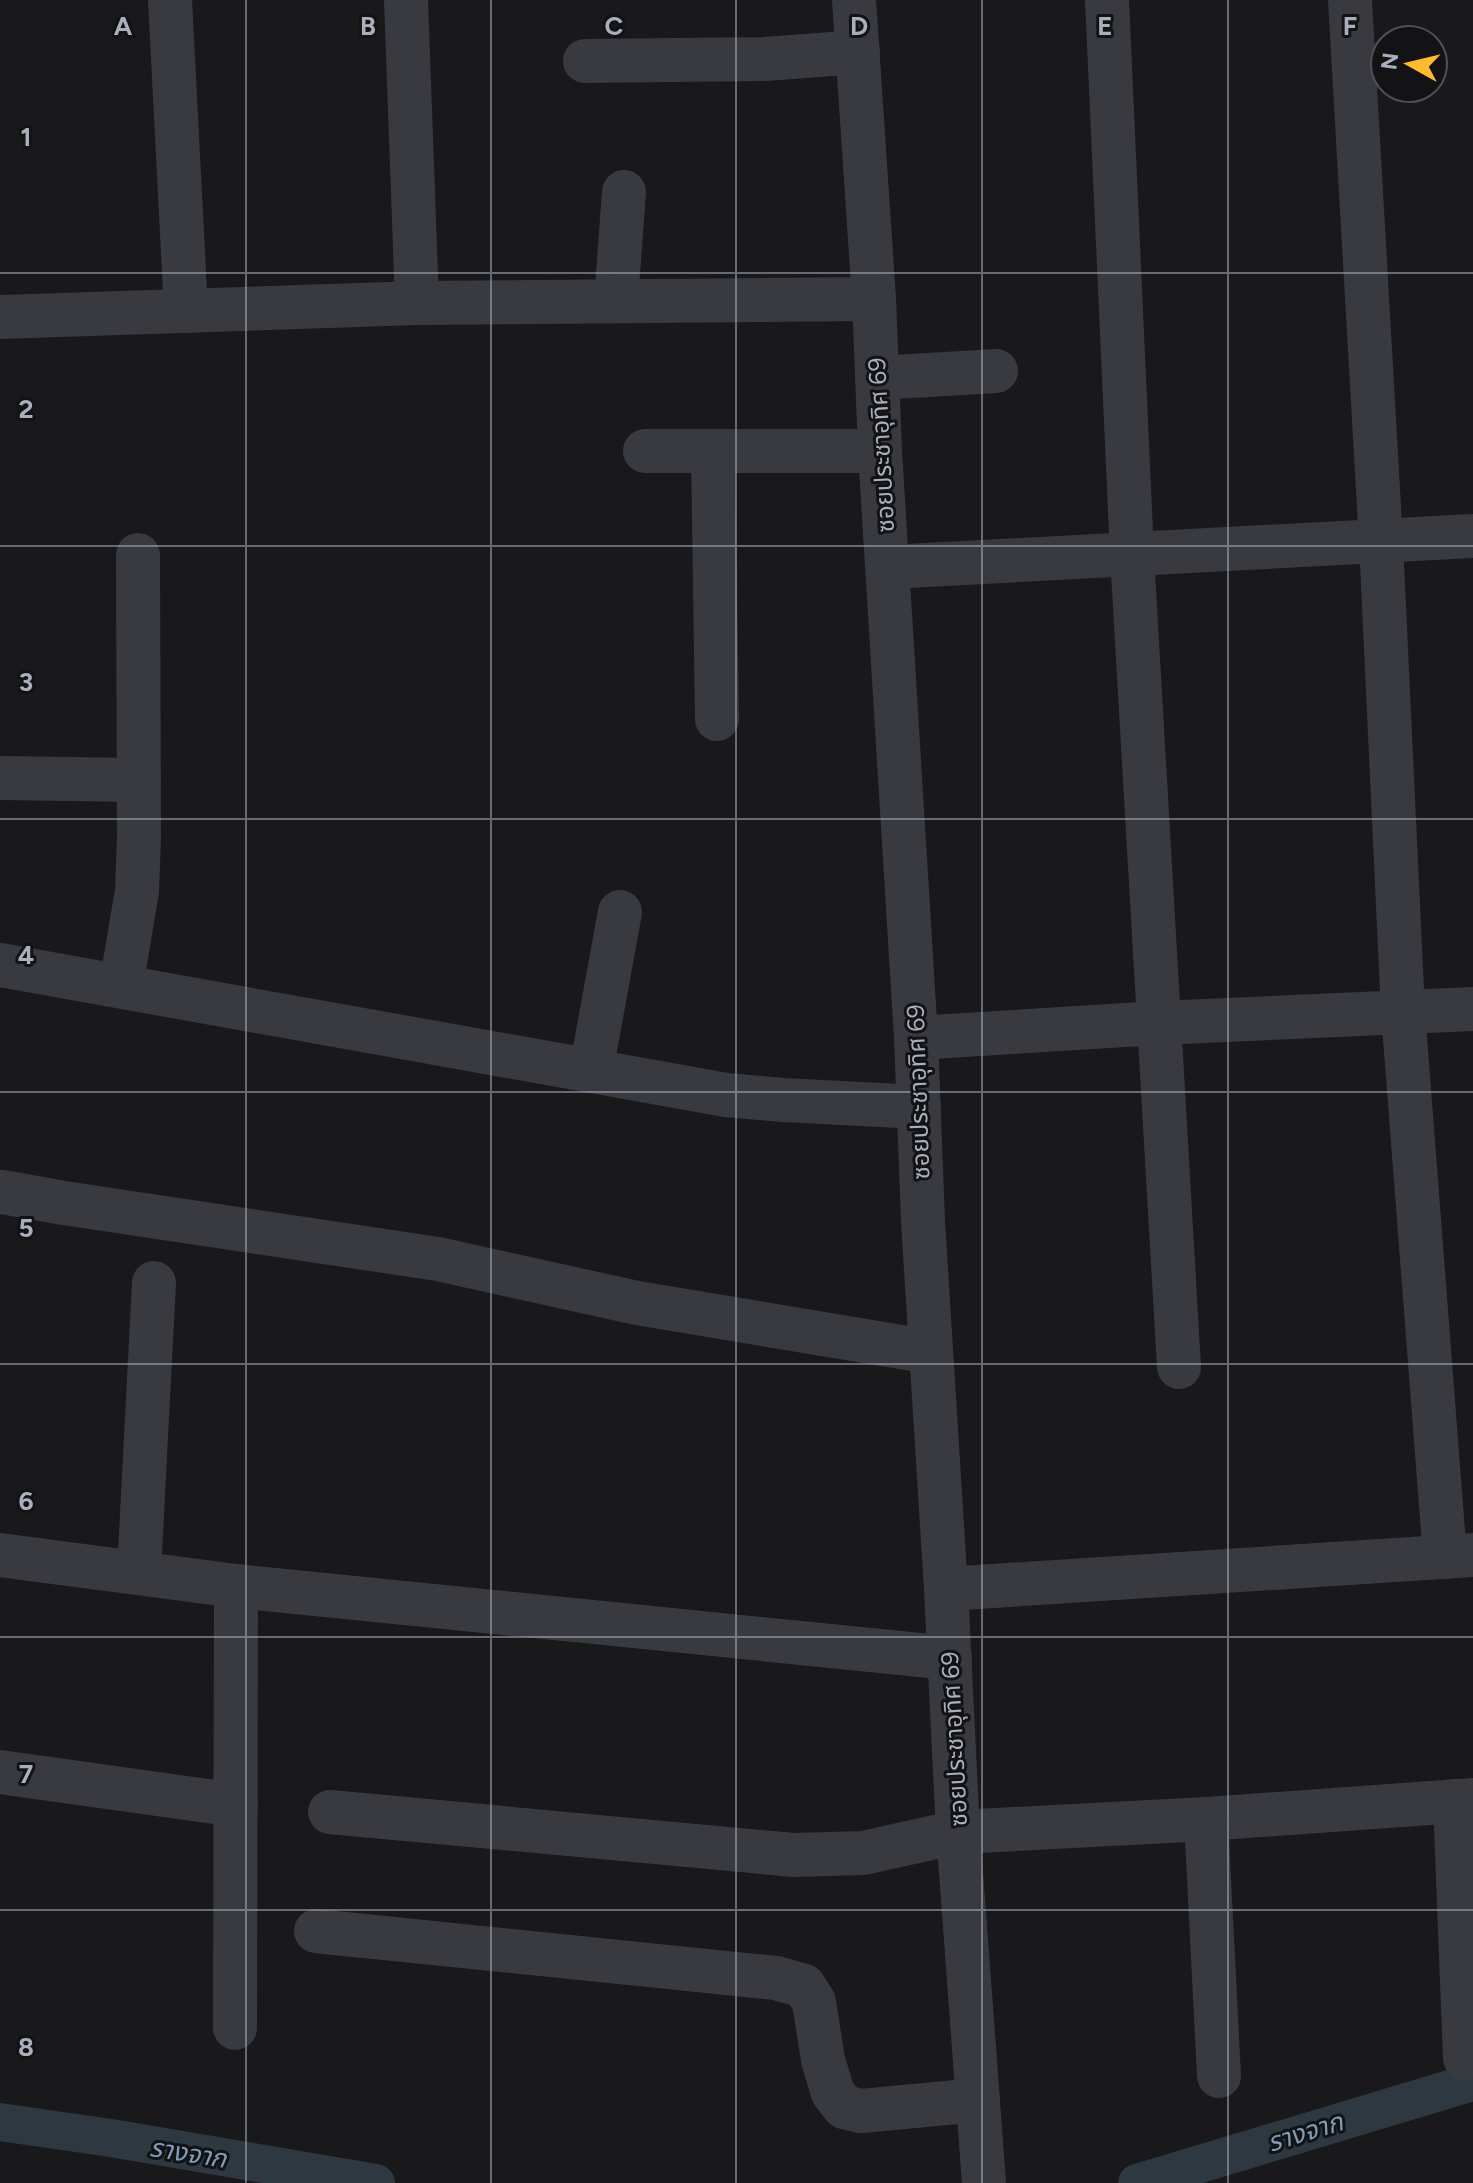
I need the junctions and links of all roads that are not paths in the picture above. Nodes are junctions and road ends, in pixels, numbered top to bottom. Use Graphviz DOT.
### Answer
graph roads {
  1 [pos="170,0"];
  2 [pos="406,0"];
  3 [pos="854,0"];
  4 [pos="1107,0"];
  5 [pos="1350,0"];
  6 [pos="858,52"];
  7 [pos="585,61"];
  8 [pos="624,192"];
  9 [pos="874,299"];
  10 [pos="616,301"];
  11 [pos="417,303"];
  12 [pos="186,311"];
  13 [pos="0,317"];
  14 [pos="996,371"];
  15 [pos="877,378"];
  16 [pos="645,451"];
  17 [pos="713,451"];
  18 [pos="880,451"];
  19 [pos="1473,536"];
  20 [pos="1381,542"];
  21 [pos="138,555"];
  22 [pos="1132,555"];
  23 [pos="888,567"];
  24 [pos="717,719"];
  25 [pos="0,778"];
  26 [pos="139,780"];
  27 [pos="620,912"];
  28 [pos="0,965"];
  29 [pos="121,986"];
  30 [pos="1473,1009"];
  31 [pos="1403,1012"];
  32 [pos="1158,1023"];
  33 [pos="916,1038"];
  34 [pos="591,1071"];
  35 [pos="919,1107"];
  36 [pos="2,1192"];
  37 [pos="154,1283"];
  38 [pos="931,1352"];
  39 [pos="1179,1367"];
  40 [pos="0,1555"];
  41 [pos="1459,1556"];
  42 [pos="139,1572"];
  43 [pos="236,1586"];
  44 [pos="946,1589"];
  45 [pos="950,1658"];
  46 [pos="0,1772"];
  47 [pos="1464,1800"];
  48 [pos="236,1805"];
  49 [pos="330,1812"];
  50 [pos="1206,1819"];
  51 [pos="958,1832"];
  52 [pos="316,1931"];
  53 [pos="235,2028"];
  54 [pos="1465,2058"];
  55 [pos="1219,2076"];
  56 [pos="978,2100"];
  57 [pos="984,2179"];
  1 -- 12 [label="street"];
  2 -- 11 [label="street"];
  3 -- 6 [label="street, ซอยประชาอุทิศ 69"];
  4 -- 22 [label="street"];
  5 -- 20 [label="street"];
  6 -- 7 [label="street"];
  6 -- 9 [label="street, ซอยประชาอุทิศ 69"];
  8 -- 10 [label="street"];
  9 -- 10 [label="street"];
  9 -- 15 [label="street, ซอยประชาอุทิศ 69"];
  10 -- 11 [label="street"];
  11 -- 12 [label="street"];
  12 -- 13 [label="street"];
  14 -- 15 [label="street"];
  15 -- 18 [label="street, ซอยประชาอุทิศ 69"];
  16 -- 17 [label="street"];
  17 -- 18 [label="street"];
  17 -- 24 [label="street"];
  18 -- 23 [label="street, ซอยประชาอุทิศ 69"];
  19 -- 20 [label="street"];
  20 -- 22 [label="street"];
  20 -- 31 [label="street"];
  21 -- 26 [label="street"];
  22 -- 23 [label="street"];
  22 -- 32 [label="street"];
  23 -- 33 [label="street, ซอยประชาอุทิศ 69"];
  25 -- 26 [label="street"];
  26 -- 29 [label="street"];
  27 -- 34 [label="street"];
  28 -- 29 [label="street"];
  29 -- 34 [label="street"];
  30 -- 31 [label="street"];
  31 -- 32 [label="street"];
  31 -- 41 [label="street"];
  32 -- 33 [label="street"];
  32 -- 39 [label="street"];
  33 -- 35 [label="street, ซอยประชาอุทิศ 69"];
  34 -- 35 [label="street"];
  35 -- 38 [label="street, ซอยประชาอุทิศ 69"];
  36 -- 38 [label="street"];
  37 -- 42 [label="street"];
  38 -- 44 [label="street, ซอยประชาอุทิศ 69"];
  40 -- 42 [label="street"];
  41 -- 44 [label="street"];
  42 -- 43 [label="street"];
  43 -- 45 [label="street"];
  43 -- 48 [label="street"];
  44 -- 45 [label="street, ซอยประชาอุทิศ 69"];
  45 -- 51 [label="street, ซอยประชาอุทิศ 69"];
  46 -- 48 [label="street"];
  47 -- 50 [label="street"];
  47 -- 54 [label="street"];
  48 -- 53 [label="street"];
  49 -- 51 [label="street"];
  50 -- 51 [label="street"];
  50 -- 55 [label="street"];
  51 -- 56 [label="street, ซอยประชาอุทิศ 69"];
  52 -- 56 [label="street"];
  56 -- 57 [label="street, ซอยประชาอุทิศ 69"];
}
